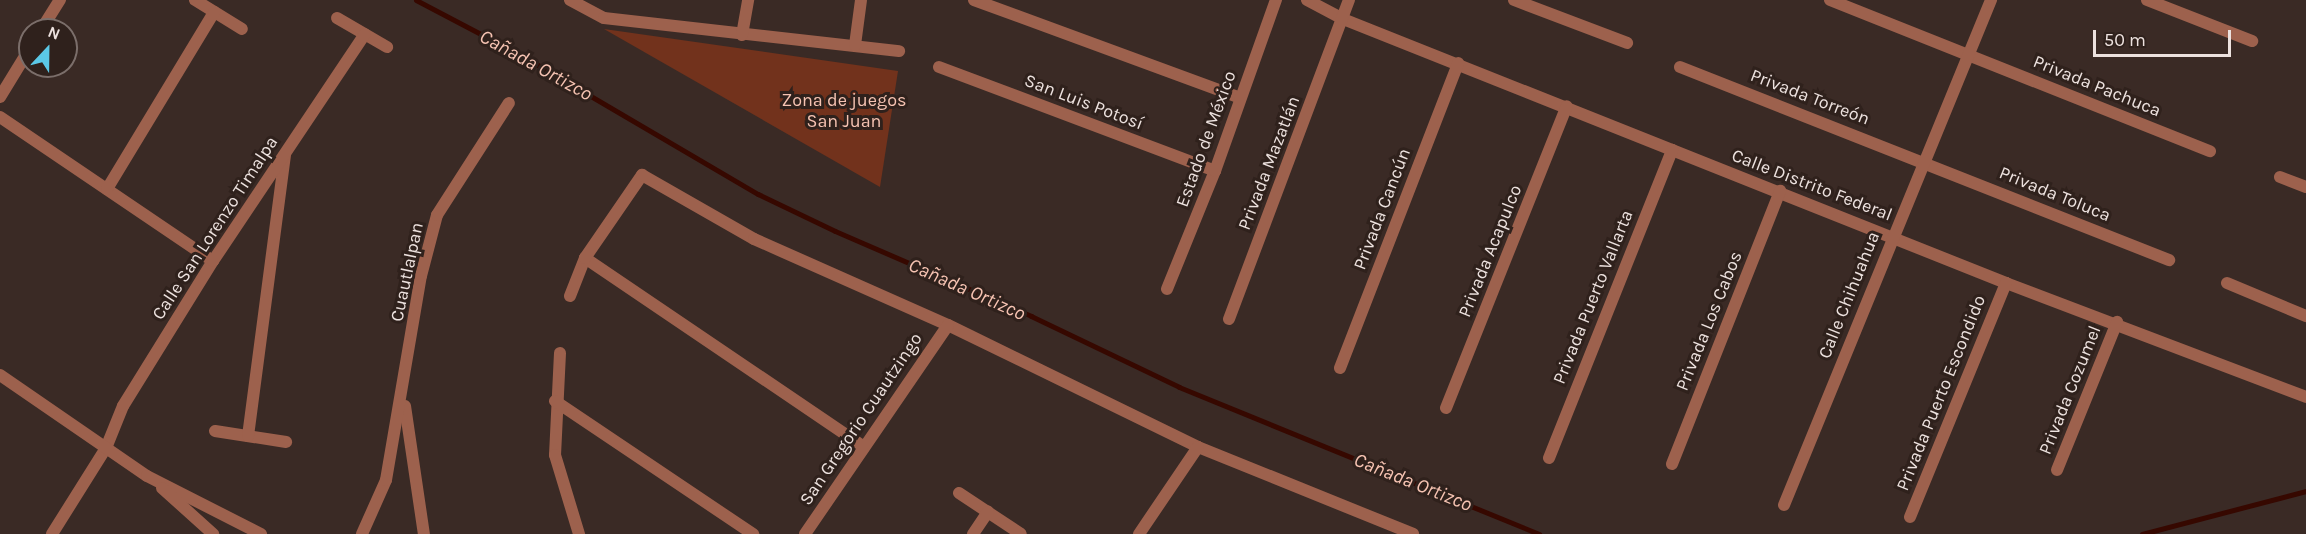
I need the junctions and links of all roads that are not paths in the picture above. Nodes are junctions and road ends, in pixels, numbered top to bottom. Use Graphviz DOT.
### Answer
graph roads {
  1 [pos="60,0"];
  2 [pos="195,0"];
  3 [pos="570,0"];
  4 [pos="748,0"];
  5 [pos="861,0"];
  6 [pos="974,0"];
  7 [pos="1276,0"];
  8 [pos="1307,0"];
  9 [pos="1349,0"];
  10 [pos="1514,0"];
  11 [pos="1830,0"];
  12 [pos="1991,0"];
  13 [pos="2147,0"];
  14 [pos="214,12"];
  15 [pos="49,18"];
  16 [pos="337,18"];
  17 [pos="1343,19"];
  18 [pos="242,29"];
  19 [pos="364,34"];
  20 [pos="742,35"];
  21 [pos="2252,41"];
  22 [pos="1627,43"];
  23 [pos="855,45"];
  24 [pos="387,47"];
  25 [pos="899,51"];
  26 [pos="1970,54"];
  27 [pos="1458,63"];
  28 [pos="939,67"];
  29 [pos="1680,67"];
  30 [pos="18,68"];
  31 [pos="0,97"];
  32 [pos="1240,98"];
  33 [pos="508,103"];
  34 [pos="1567,106"];
  35 [pos="0,117"];
  36 [pos="1671,150"];
  37 [pos="2210,151"];
  38 [pos="285,152"];
  39 [pos="1927,161"];
  40 [pos="1215,171"];
  41 [pos="2280,177"];
  42 [pos="2306,187"];
  43 [pos="107,189"];
  44 [pos="1780,191"];
  45 [pos="1892,235"];
  46 [pos="585,258"];
  47 [pos="2169,260"];
  48 [pos="213,261"];
  49 [pos="2006,283"];
  50 [pos="2227,283"];
  51 [pos="1167,289"];
  52 [pos="570,296"];
  53 [pos="2306,316"];
  54 [pos="1229,320"];
  55 [pos="2117,322"];
  56 [pos="948,325"];
  57 [pos="560,353"];
  58 [pos="1340,368"];
  59 [pos="0,375"];
  60 [pos="403,396"];
  61 [pos="2306,397"];
  62 [pos="555,401"];
  63 [pos="1446,408"];
  64 [pos="215,431"];
  65 [pos="248,436"];
  66 [pos="286,442"];
  67 [pos="864,447"];
  68 [pos="1198,447"];
  69 [pos="106,448"];
  70 [pos="1549,458"];
  71 [pos="1672,464"];
  72 [pos="2057,470"];
  73 [pos="147,476"];
  74 [pos="959,493"];
  75 [pos="1784,506"];
  76 [pos="988,512"];
  77 [pos="1910,517"];
  78 [pos="52,534"];
  79 [pos="213,534"];
  80 [pos="261,534"];
  81 [pos="362,534"];
  82 [pos="424,534"];
  83 [pos="579,534"];
  84 [pos="753,534"];
  85 [pos="805,534"];
  86 [pos="973,534"];
  87 [pos="1021,534"];
  88 [pos="1140,534"];
  89 [pos="1413,534"];
  1 -- 15 [label="street"];
  2 -- 14 [label="street"];
  3 -- 20 [label="street"];
  4 -- 20 [label="street"];
  5 -- 23 [label="street"];
  6 -- 32 [label="street"];
  7 -- 32 [label="street, Estado de México"];
  8 -- 17 [label="street, Calle Distrito Federal"];
  9 -- 17 [label="street, Privada Mazatlán"];
  10 -- 22 [label="street"];
  11 -- 26 [label="street, Privada Pachuca"];
  12 -- 26 [label="street, Calle Chihuahua"];
  13 -- 21 [label="street"];
  14 -- 18 [label="street"];
  14 -- 43 [label="street"];
  16 -- 19 [label="street"];
  17 -- 27 [label="street, Calle Distrito Federal"];
  17 -- 54 [label="street, Privada Mazatlán"];
  19 -- 24 [label="street"];
  19 -- 38 [label="street, Calle San Lorenzo Timalpa"];
  20 -- 23 [label="street"];
  23 -- 25 [label="street"];
  26 -- 37 [label="street, Privada Pachuca"];
  26 -- 39 [label="street, Calle Chihuahua"];
  27 -- 34 [label="street, Calle Distrito Federal"];
  27 -- 58 [label="street, Privada Cancún"];
  28 -- 40 [label="street, San Luis Potosí"];
  29 -- 39 [label="street, Privada Torreón"];
  30 -- 31 [label="street"];
  32 -- 40 [label="street, Estado de México"];
  33 -- 60 [label="street, Cuautlalpan"];
  34 -- 36 [label="street, Calle Distrito Federal"];
  34 -- 63 [label="street, Privada Acapulco"];
  35 -- 43 [label="street"];
  36 -- 44 [label="street, Calle Distrito Federal"];
  36 -- 70 [label="street, Privada Puerto Vallarta"];
  38 -- 48 [label="street, Calle San Lorenzo Timalpa"];
  38 -- 65 [label="street"];
  39 -- 45 [label="street, Calle Chihuahua"];
  39 -- 47 [label="street, Privada Toluca"];
  40 -- 51 [label="street, Estado de México"];
  41 -- 42 [label="street"];
  43 -- 48 [label="street"];
  44 -- 45 [label="street, Calle Distrito Federal"];
  44 -- 71 [label="street, Privada Los Cabos"];
  45 -- 49 [label="street, Calle Distrito Federal"];
  45 -- 75 [label="street, Calle Chihuahua"];
  46 -- 52 [label="street"];
  46 -- 56 [label="street"];
  46 -- 67 [label="street"];
  48 -- 69 [label="street, Calle San Lorenzo Timalpa"];
  49 -- 55 [label="street, Calle Distrito Federal"];
  49 -- 77 [label="street, Privada Puerto Escondido"];
  50 -- 53 [label="street"];
  55 -- 61 [label="street, Calle Distrito Federal"];
  55 -- 72 [label="street, Privada Cozumel"];
  56 -- 67 [label="street, San Gregorio Cuautzingo"];
  56 -- 68 [label="street"];
  57 -- 62 [label="street"];
  59 -- 69 [label="street"];
  60 -- 81 [label="street"];
  60 -- 82 [label="street"];
  62 -- 83 [label="street"];
  62 -- 84 [label="street"];
  64 -- 65 [label="street"];
  65 -- 66 [label="street"];
  67 -- 85 [label="street, San Gregorio Cuautzingo"];
  68 -- 88 [label="street"];
  68 -- 89 [label="street"];
  69 -- 73 [label="street"];
  69 -- 78 [label="street, Calle San Lorenzo Timalpa"];
  73 -- 79 [label="street"];
  73 -- 80 [label="street"];
  74 -- 76 [label="street"];
  76 -- 86 [label="street"];
  76 -- 87 [label="street"];
}
